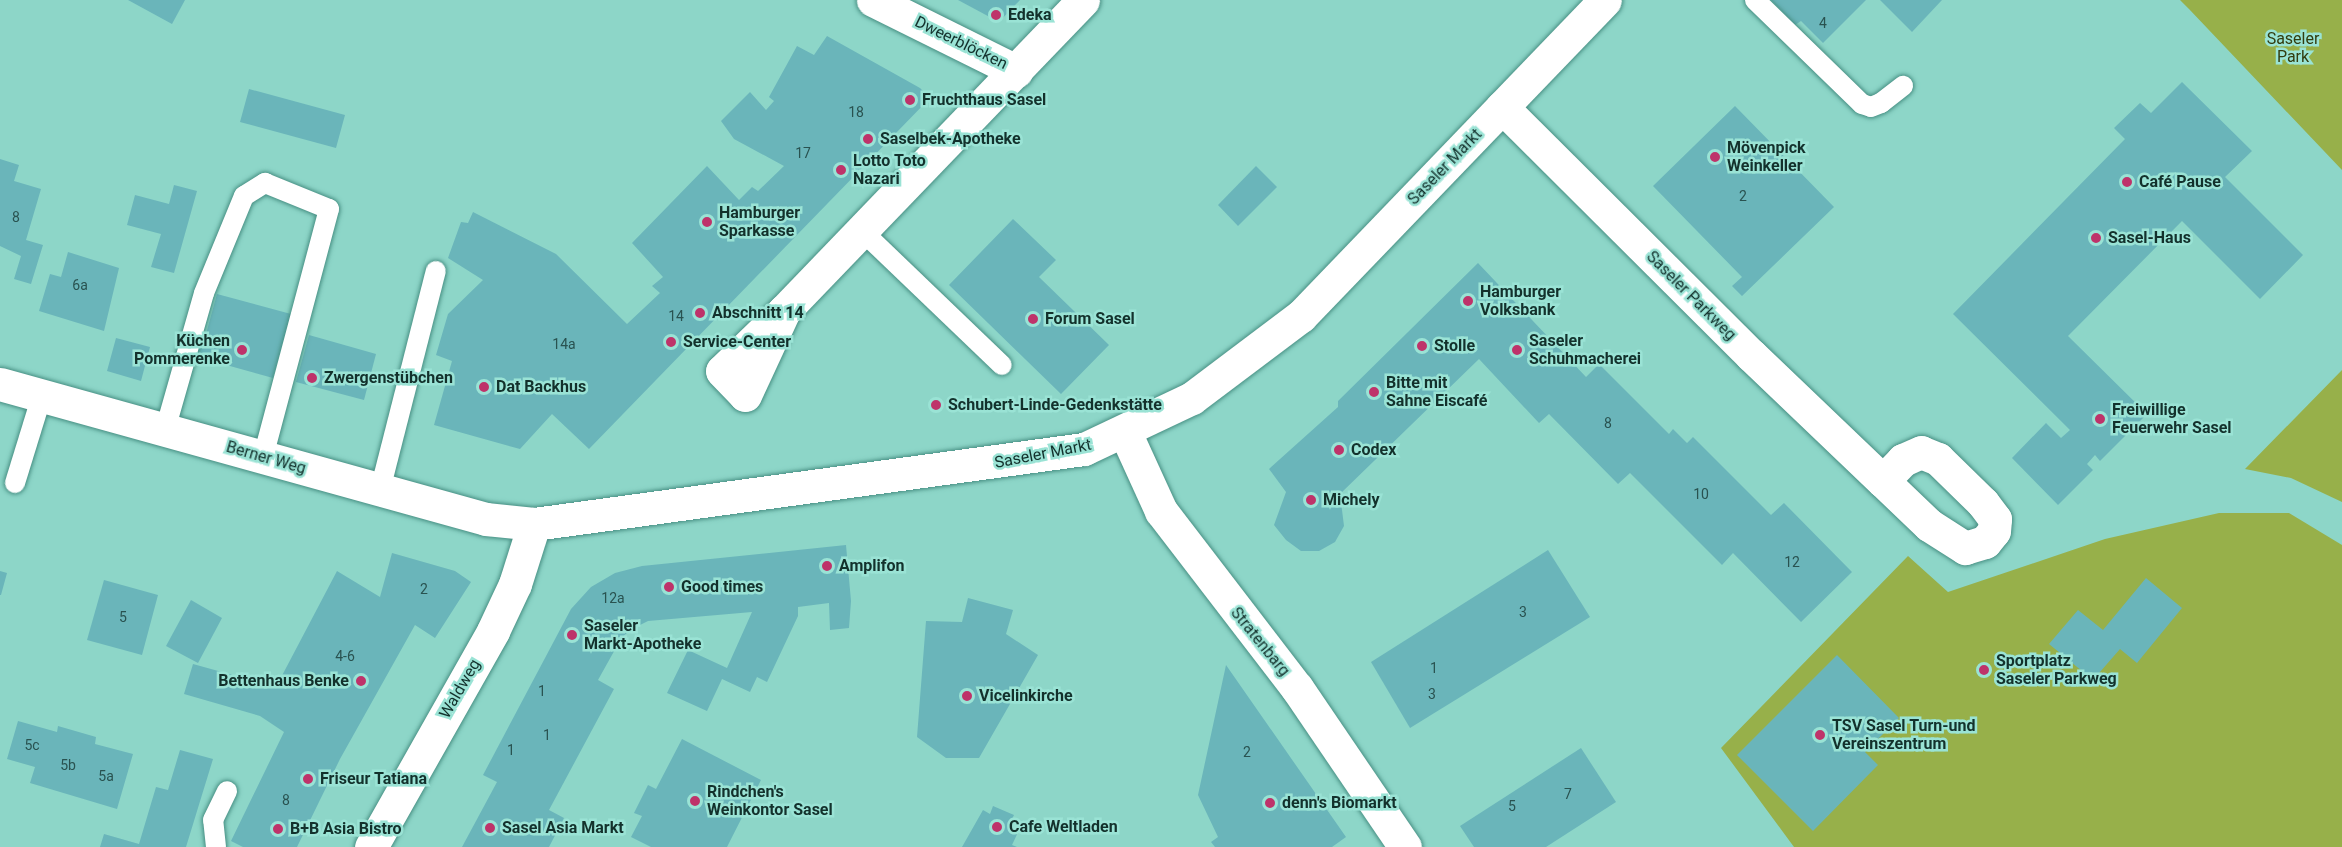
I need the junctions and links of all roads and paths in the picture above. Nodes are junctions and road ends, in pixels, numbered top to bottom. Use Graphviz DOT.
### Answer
graph roads {
  1 [pos="873,0"];
  2 [pos="1083,0"];
  3 [pos="1605,0"];
  4 [pos="1755,0"];
  5 [pos="1016,70"];
  6 [pos="1903,86"];
  7 [pos="1502,108"];
  8 [pos="861,230"];
  9 [pos="436,271"];
  10 [pos="784,311"];
  11 [pos="1002,365"];
  12 [pos="0,384"];
  13 [pos="42,395"];
  14 [pos="165,430"];
  15 [pos="1125,432"];
  16 [pos="263,457"];
  17 [pos="1883,481"];
  18 [pos="15,483"];
  19 [pos="380,490"];
  20 [pos="534,524"];
  21 [pos="227,791"];
  22 [pos="216,847"];
  23 [pos="371,847"];
  24 [pos="1405,847"];
  1 -- 5 [label="street, Dweerblöcken"];
  2 -- 5 [label="street"];
  3 -- 7 [label="street, Saseler Markt"];
  4 -- 6 [label="lane"];
  5 -- 8 [label="street"];
  7 -- 15 [label="street, Saseler Markt"];
  7 -- 17 [label="street, Saseler Parkweg"];
  8 -- 10 [label="street"];
  8 -- 11 [label="lane"];
  9 -- 19 [label="lane"];
  12 -- 13 [label="street, Berner Weg"];
  13 -- 14 [label="street, Berner Weg"];
  13 -- 18 [label="lane"];
  14 -- 16 [label="street, Berner Weg"];
  14 -- 16 [label="lane"];
  15 -- 20 [label="street, Saseler Markt"];
  15 -- 24 [label="street, Stratenbarg"];
  16 -- 19 [label="street, Berner Weg"];
  19 -- 20 [label="street, Berner Weg"];
  20 -- 23 [label="street, Waldweg"];
  21 -- 22 [label="lane"];
}
